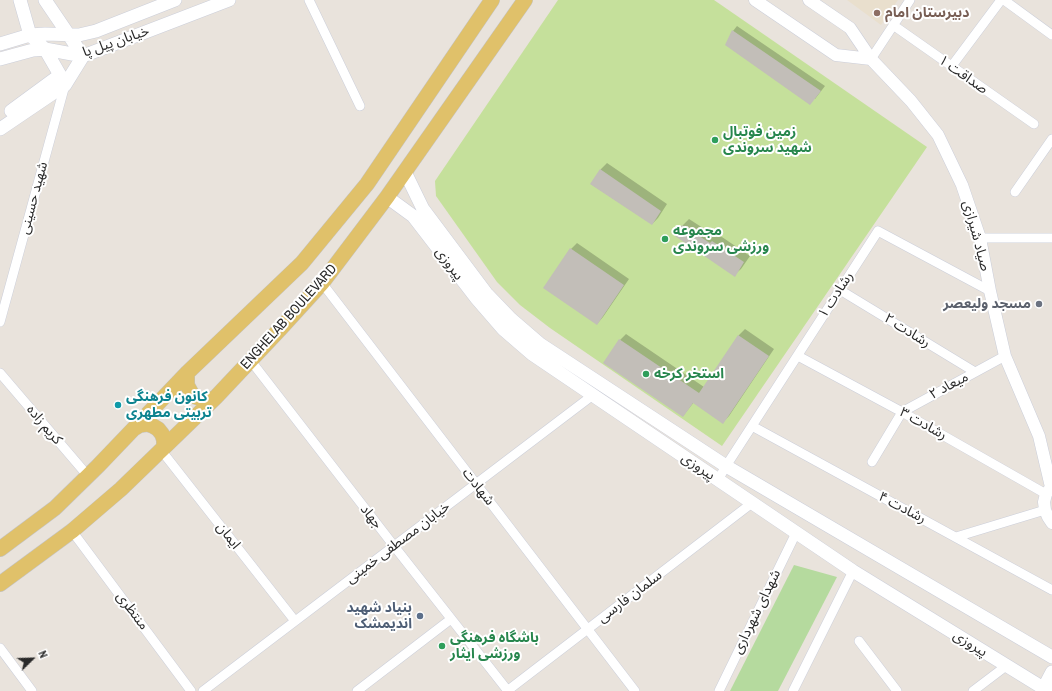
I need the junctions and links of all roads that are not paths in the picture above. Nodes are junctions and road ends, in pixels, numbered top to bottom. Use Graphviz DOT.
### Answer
graph roads {
  1 [pos="20,0"];
  2 [pos="45,0"];
  3 [pos="175,0"];
  4 [pos="229,0"];
  5 [pos="309,0"];
  6 [pos="492,0"];
  7 [pos="525,0"];
  8 [pos="755,0"];
  9 [pos="810,0"];
  10 [pos="910,0"];
  11 [pos="1001,0"];
  12 [pos="1004,0"];
  13 [pos="893,25"];
  14 [pos="69,34"];
  15 [pos="30,35"];
  16 [pos="1052,35"];
  17 [pos="0,44"];
  18 [pos="45,49"];
  19 [pos="83,56"];
  20 [pos="871,58"];
  21 [pos="0,59"];
  22 [pos="951,67"];
  23 [pos="62,80"];
  24 [pos="360,106"];
  25 [pos="0,119"];
  26 [pos="1034,124"];
  27 [pos="0,129"];
  28 [pos="1052,139"];
  29 [pos="405,172"];
  30 [pos="1015,192"];
  31 [pos="387,198"];
  32 [pos="980,238"];
  33 [pos="1052,238"];
  34 [pos="322,283"];
  35 [pos="840,290"];
  36 [pos="990,291"];
  37 [pos="0,322"];
  38 [pos="798,356"];
  39 [pos="1005,356"];
  40 [pos="251,360"];
  41 [pos="974,372"];
  42 [pos="0,373"];
  43 [pos="188,373"];
  44 [pos="592,395"];
  45 [pos="216,397"];
  46 [pos="902,412"];
  47 [pos="752,426"];
  48 [pos="135,428"];
  49 [pos="1039,436"];
  50 [pos="163,448"];
  51 [pos="1052,452"];
  52 [pos="872,462"];
  53 [pos="726,466"];
  54 [pos="88,476"];
  55 [pos="718,480"];
  56 [pos="476,484"];
  57 [pos="1050,489"];
  58 [pos="752,503"];
  59 [pos="1045,510"];
  60 [pos="1052,523"];
  61 [pos="72,531"];
  62 [pos="796,533"];
  63 [pos="956,537"];
  64 [pos="394,546"];
  65 [pos="0,549"];
  66 [pos="853,571"];
  67 [pos="0,584"];
  68 [pos="1052,590"];
  69 [pos="451,619"];
  70 [pos="295,622"];
  71 [pos="588,629"];
  72 [pos="859,641"];
  73 [pos="0,648"];
  74 [pos="1052,657"];
  75 [pos="1006,666"];
  76 [pos="1052,672"];
  77 [pos="977,690"];
  78 [pos="1044,690"];
  79 [pos="32,691"];
  80 [pos="192,691"];
  81 [pos="203,691"];
  82 [pos="357,691"];
  83 [pos="508,691"];
  84 [pos="635,691"];
  85 [pos="719,691"];
  86 [pos="793,691"];
  87 [pos="897,691"];
  1 -- 15 [label="main road"];
  2 -- 14 [label="main road"];
  3 -- 14 [label="main road, خیابان پیل پا"];
  4 -- 19 [label="main road, خیابان پیل پا"];
  5 -- 24 [label="street"];
  6 -- 43 [label="main road, ENGHELAB BOULEVARD"];
  7 -- 29 [label="main road, ENGHELAB BOULEVARD"];
  8 -- 20 [label="street"];
  9 -- 20 [label="street, صیاد شیرازی"];
  10 -- 13 [label="street"];
  11 -- 22 [label="street"];
  12 -- 16 [label="street"];
  13 -- 20 [label="street"];
  13 -- 22 [label="street, صداقت ۱"];
  14 -- 15 [label="main road, خیابان پیل پا"];
  14 -- 19 [label="main road"];
  15 -- 17 [label="main road, خیابان پیل پا"];
  15 -- 18 [label="main road"];
  18 -- 19 [label="main road, خیابان پیل پا"];
  18 -- 21 [label="main road, خیابان پیل پا"];
  18 -- 23 [label="main road"];
  19 -- 23 [label="main road"];
  20 -- 32 [label="street, صیاد شیرازی"];
  22 -- 26 [label="street, صداقت ۱"];
  23 -- 25 [label="main road"];
  23 -- 27 [label="main road"];
  23 -- 37 [label="street, شهید حسینی"];
  28 -- 30 [label="street"];
  29 -- 31 [label="main road, ENGHELAB BOULEVARD"];
  29 -- 53 [label="main road, پیروزی"];
  31 -- 34 [label="main road, ENGHELAB BOULEVARD"];
  31 -- 44 [label="main road, پیروزی"];
  32 -- 33 [label="street"];
  32 -- 36 [label="street, صیاد شیرازی"];
  34 -- 40 [label="main road, ENGHELAB BOULEVARD"];
  34 -- 56 [label="street, شهادت"];
  35 -- 36 [label="street, رشادت ۱"];
  35 -- 38 [label="street, رشادت ۱"];
  35 -- 41 [label="street, رشادت ۲"];
  36 -- 39 [label="street, صیاد شیرازی"];
  38 -- 46 [label="street, رشادت ۳"];
  38 -- 47 [label="street, رشادت ۱"];
  39 -- 41 [label="street, میعاد ۲"];
  39 -- 49 [label="street, صیاد شیرازی"];
  40 -- 45 [label="main road, ENGHELAB BOULEVARD"];
  40 -- 64 [label="street, جهاد"];
  41 -- 46 [label="street, میعاد ۲"];
  42 -- 54 [label="street, کریم زاده"];
  43 -- 45 [label="main road"];
  43 -- 48 [label="main road, ENGHELAB BOULEVARD"];
  44 -- 55 [label="main road, پیروزی"];
  44 -- 56 [label="street, خیابان مصطفی خمینی"];
  45 -- 50 [label="main road, ENGHELAB BOULEVARD"];
  46 -- 52 [label="street, میعاد ۲"];
  46 -- 57 [label="street, رشادت ۳"];
  47 -- 53 [label="street, رشادت ۱"];
  47 -- 63 [label="street, رشادت ۴"];
  48 -- 50 [label="main road"];
  48 -- 54 [label="main road, ENGHELAB BOULEVARD"];
  49 -- 51 [label="street"];
  49 -- 57 [label="street"];
  50 -- 61 [label="main road, ENGHELAB BOULEVARD"];
  50 -- 70 [label="street, ایمان"];
  53 -- 55 [label="street, رشادت ۱"];
  53 -- 74 [label="main road, پیروزی"];
  54 -- 65 [label="main road, ENGHELAB BOULEVARD"];
  55 -- 58 [label="main road, پیروزی"];
  56 -- 64 [label="street, خیابان مصطفی خمینی"];
  56 -- 71 [label="street, شهادت"];
  57 -- 59 [label="street"];
  58 -- 62 [label="main road, پیروزی"];
  58 -- 71 [label="street, سلمان فارسی"];
  59 -- 60 [label="street"];
  59 -- 63 [label="street"];
  61 -- 67 [label="main road, ENGHELAB BOULEVARD"];
  61 -- 80 [label="street, منتظری"];
  62 -- 66 [label="main road, پیروزی"];
  62 -- 85 [label="street, شهدای شهرداری"];
  63 -- 68 [label="street, رشادت ۴"];
  64 -- 69 [label="street, جهاد"];
  64 -- 70 [label="street, خیابان مصطفی خمینی"];
  66 -- 75 [label="main road, پیروزی"];
  66 -- 86 [label="street"];
  69 -- 82 [label="street"];
  69 -- 83 [label="street, جهاد"];
  70 -- 81 [label="street, خیابان مصطفی خمینی"];
  71 -- 83 [label="street, سلمان فارسی"];
  71 -- 84 [label="street, شهادت"];
  72 -- 87 [label="street"];
  73 -- 79 [label="street"];
  75 -- 77 [label="street"];
  75 -- 78 [label="main road, پیروزی"];
  76 -- 78 [label="main road"];
}
